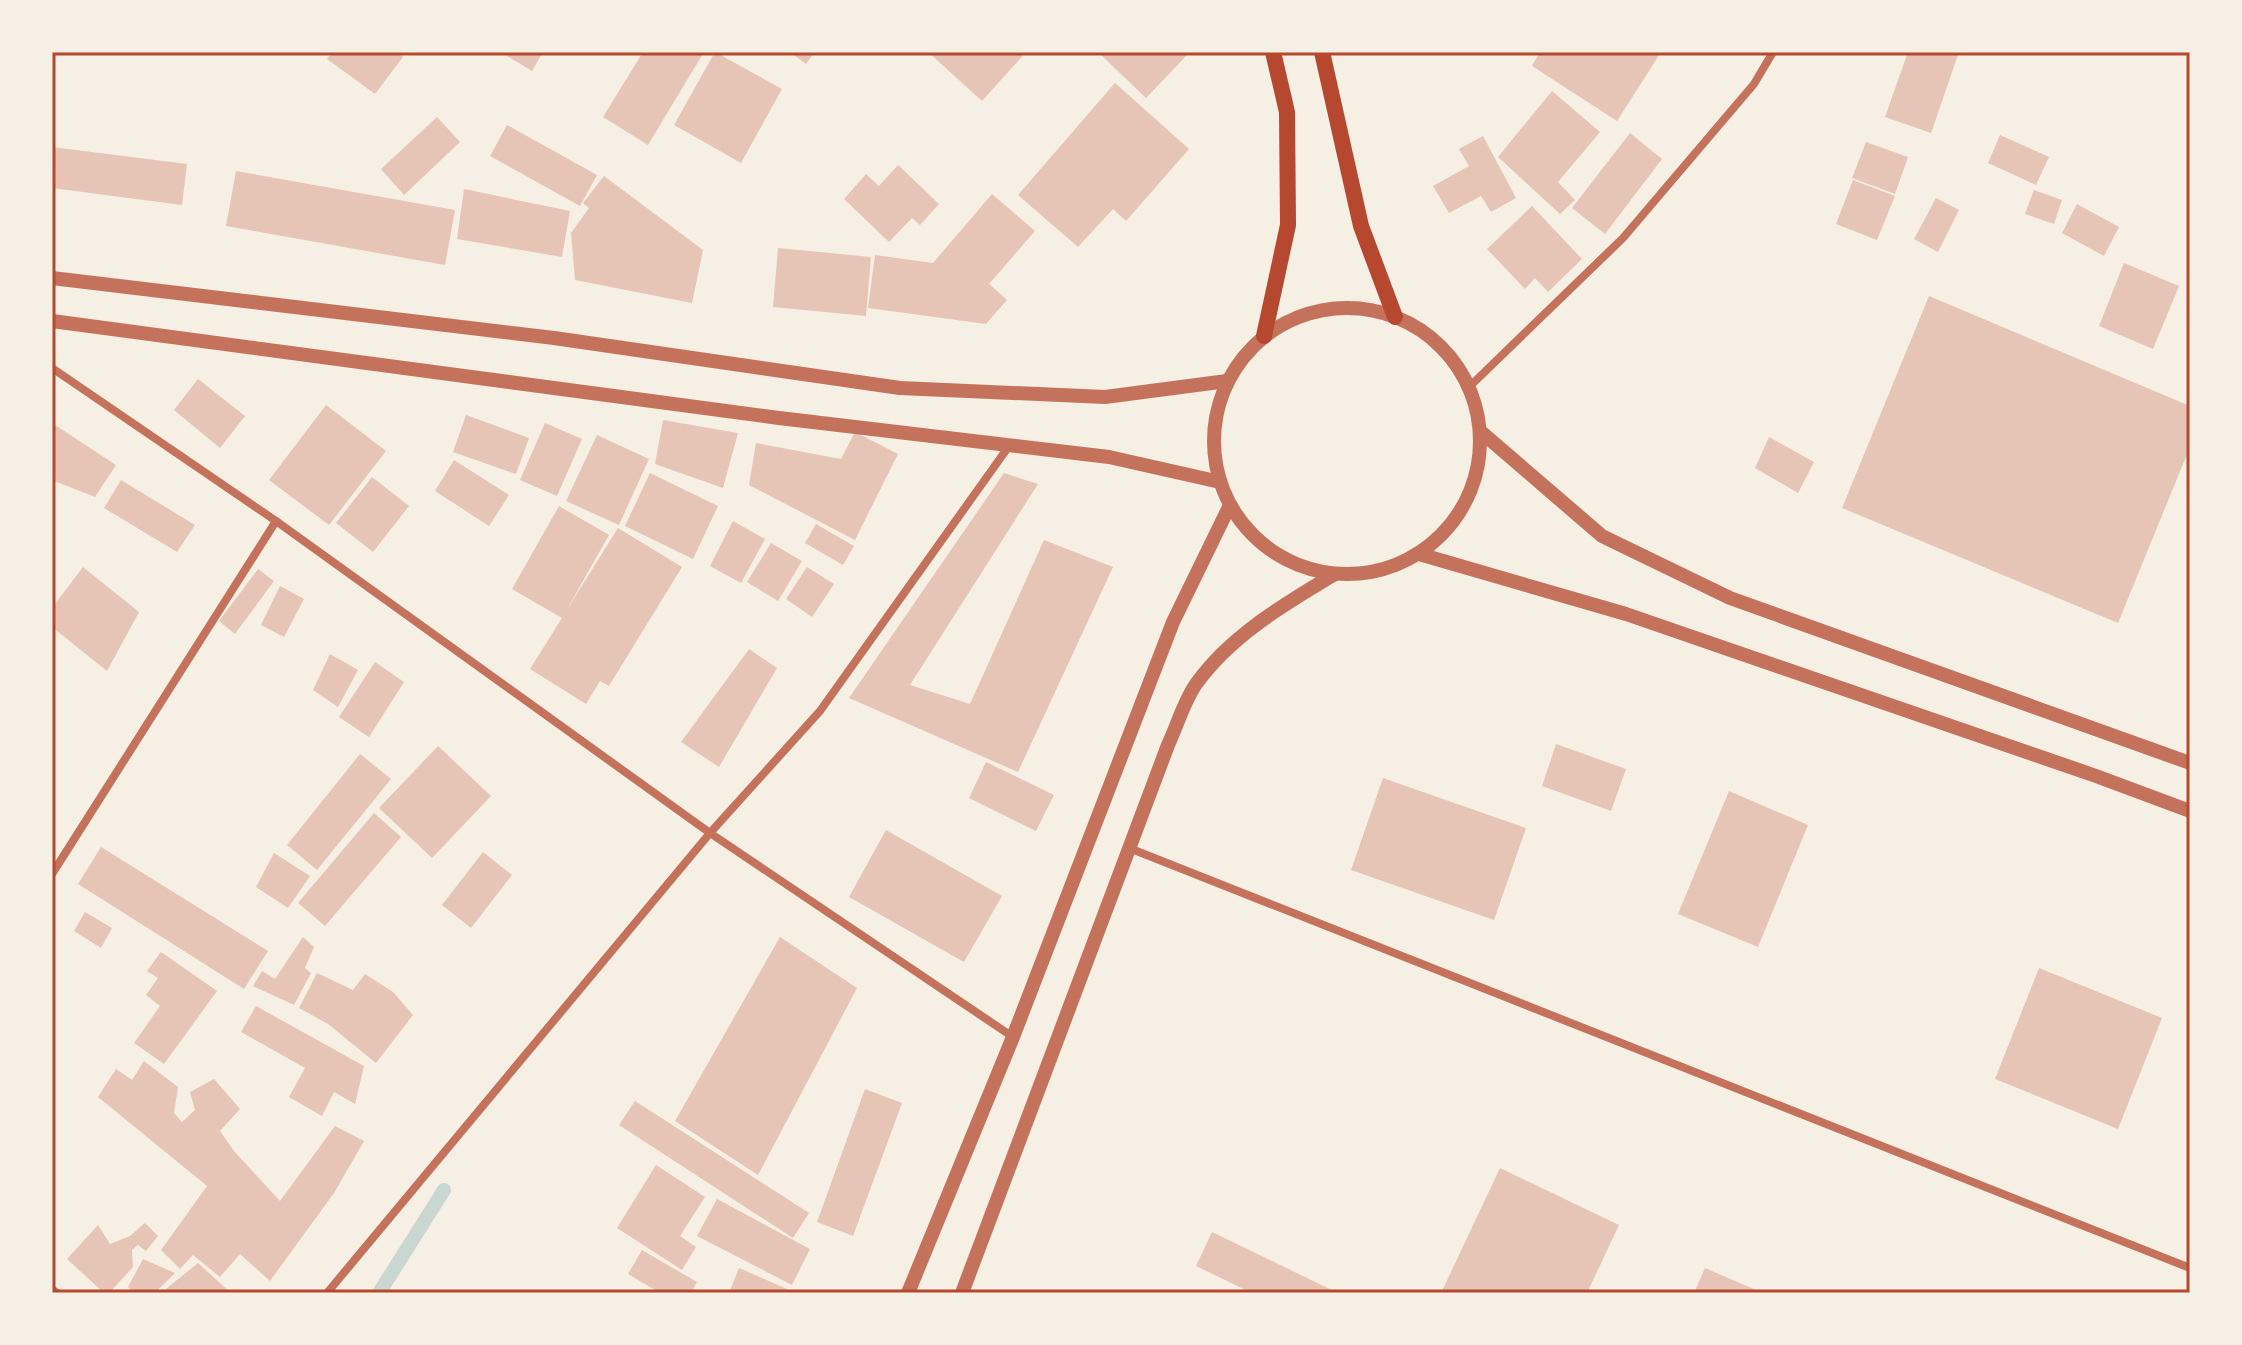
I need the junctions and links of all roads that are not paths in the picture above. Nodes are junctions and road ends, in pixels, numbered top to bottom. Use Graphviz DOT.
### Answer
graph roads {
  1 [pos="1273,52"];
  2 [pos="1322,52"];
  3 [pos="1773,52"];
  4 [pos="52,278"];
  5 [pos="1395,317"];
  6 [pos="52,321"];
  7 [pos="1264,336"];
  8 [pos="52,368"];
  9 [pos="1227,381"];
  10 [pos="1468,388"];
  11 [pos="1480,431"];
  12 [pos="1009,446"];
  13 [pos="1220,482"];
  14 [pos="1230,505"];
  15 [pos="276,521"];
  16 [pos="1419,554"];
  17 [pos="1335,574"];
  18 [pos="2190,763"];
  19 [pos="2190,811"];
  20 [pos="710,833"];
  21 [pos="1129,848"];
  22 [pos="52,874"];
  23 [pos="1013,1037"];
  24 [pos="2190,1268"];
  25 [pos="327,1293"];
  26 [pos="908,1293"];
  27 [pos="962,1293"];
  1 -- 7 [label="main road"];
  2 -- 5 [label="main road"];
  3 -- 10 [label="street"];
  4 -- 9 [label="street"];
  5 -- 7 [label="street"];
  5 -- 10 [label="street"];
  6 -- 12 [label="street"];
  7 -- 9 [label="street"];
  8 -- 15 [label="street"];
  9 -- 13 [label="street"];
  10 -- 11 [label="street"];
  11 -- 16 [label="street"];
  11 -- 18 [label="street"];
  12 -- 13 [label="street"];
  12 -- 20 [label="street"];
  13 -- 14 [label="street"];
  14 -- 17 [label="street"];
  14 -- 23 [label="street"];
  15 -- 20 [label="street"];
  15 -- 22 [label="street"];
  16 -- 17 [label="street"];
  16 -- 19 [label="street"];
  17 -- 21 [label="street"];
  20 -- 23 [label="street"];
  20 -- 25 [label="street"];
  21 -- 24 [label="street"];
  21 -- 27 [label="street"];
  23 -- 26 [label="street"];
}
